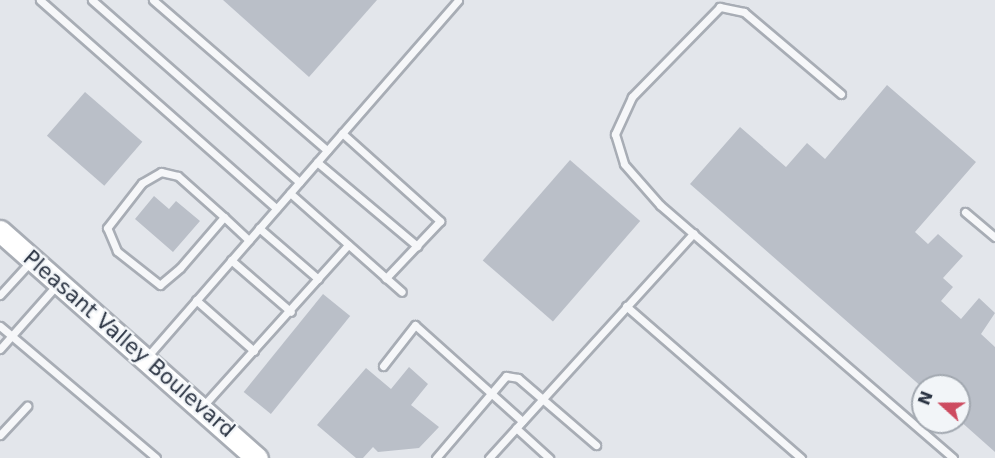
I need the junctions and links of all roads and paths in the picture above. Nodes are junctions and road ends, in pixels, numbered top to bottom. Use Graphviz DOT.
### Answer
graph roads {
  1 [pos="40,0"];
  2 [pos="92,0"];
  3 [pos="153,0"];
  4 [pos="458,0"];
  5 [pos="841,94"];
  6 [pos="342,132"];
  7 [pos="327,150"];
  8 [pos="317,162"];
  9 [pos="299,182"];
  10 [pos="290,193"];
  11 [pos="276,208"];
  12 [pos="965,212"];
  13 [pos="224,218"];
  14 [pos="259,228"];
  15 [pos="0,231"];
  16 [pos="694,233"];
  17 [pos="995,237"];
  18 [pos="249,240"];
  19 [pos="348,245"];
  20 [pos="417,246"];
  21 [pos="33,259"];
  22 [pos="231,260"];
  23 [pos="386,278"];
  24 [pos="318,279"];
  25 [pos="59,283"];
  26 [pos="402,292"];
  27 [pos="0,296"];
  28 [pos="196,300"];
  29 [pos="626,306"];
  30 [pos="291,312"];
  31 [pos="0,326"];
  32 [pos="14,334"];
  33 [pos="0,349"];
  34 [pos="254,351"];
  35 [pos="145,359"];
  36 [pos="383,366"];
  37 [pos="490,392"];
  38 [pos="542,399"];
  39 [pos="27,406"];
  40 [pos="201,408"];
  41 [pos="522,421"];
  42 [pos="516,428"];
  43 [pos="0,435"];
  44 [pos="596,445"];
  45 [pos="249,455"];
  46 [pos="156,458"];
  47 [pos="436,458"];
  48 [pos="489,458"];
  49 [pos="549,458"];
  50 [pos="801,458"];
  51 [pos="952,458"];
  1 -- 11 [label="lane"];
  2 -- 9 [label="lane"];
  3 -- 7 [label="lane"];
  4 -- 6 [label="lane"];
  5 -- 16 [label="lane"];
  6 -- 7 [label="lane"];
  6 -- 20 [label="lane"];
  7 -- 8 [label="lane"];
  8 -- 9 [label="lane"];
  8 -- 20 [label="lane"];
  9 -- 10 [label="lane"];
  10 -- 11 [label="lane"];
  10 -- 19 [label="lane"];
  11 -- 14 [label="lane"];
  12 -- 17 [label="lane"];
  13 -- 13 [label="lane"];
  13 -- 18 [label="lane"];
  14 -- 18 [label="lane"];
  14 -- 24 [label="lane"];
  15 -- 21 [label="main road, Pleasant Valley Boulevard"];
  16 -- 29 [label="lane"];
  16 -- 51 [label="lane"];
  18 -- 22 [label="lane"];
  19 -- 23 [label="lane"];
  19 -- 24 [label="lane"];
  20 -- 23 [label="lane"];
  21 -- 25 [label="main road, Pleasant Valley Boulevard"];
  21 -- 27 [label="lane"];
  22 -- 28 [label="lane"];
  22 -- 30 [label="lane"];
  23 -- 26 [label="lane"];
  24 -- 30 [label="lane"];
  25 -- 32 [label="lane"];
  25 -- 35 [label="main road, Pleasant Valley Boulevard"];
  28 -- 34 [label="lane"];
  28 -- 35 [label="lane"];
  29 -- 38 [label="lane"];
  29 -- 50 [label="lane"];
  30 -- 34 [label="lane"];
  31 -- 32 [label="lane"];
  32 -- 33 [label="lane"];
  32 -- 46 [label="lane"];
  34 -- 40 [label="lane"];
  35 -- 40 [label="main road, Pleasant Valley Boulevard"];
  36 -- 37 [label="lane"];
  37 -- 38 [label="lane"];
  37 -- 41 [label="lane"];
  37 -- 47 [label="lane"];
  38 -- 41 [label="lane"];
  38 -- 44 [label="lane"];
  39 -- 43 [label="lane"];
  40 -- 45 [label="main road, Pleasant Valley Boulevard"];
  41 -- 42 [label="lane"];
  42 -- 48 [label="lane"];
  42 -- 49 [label="lane"];
}
